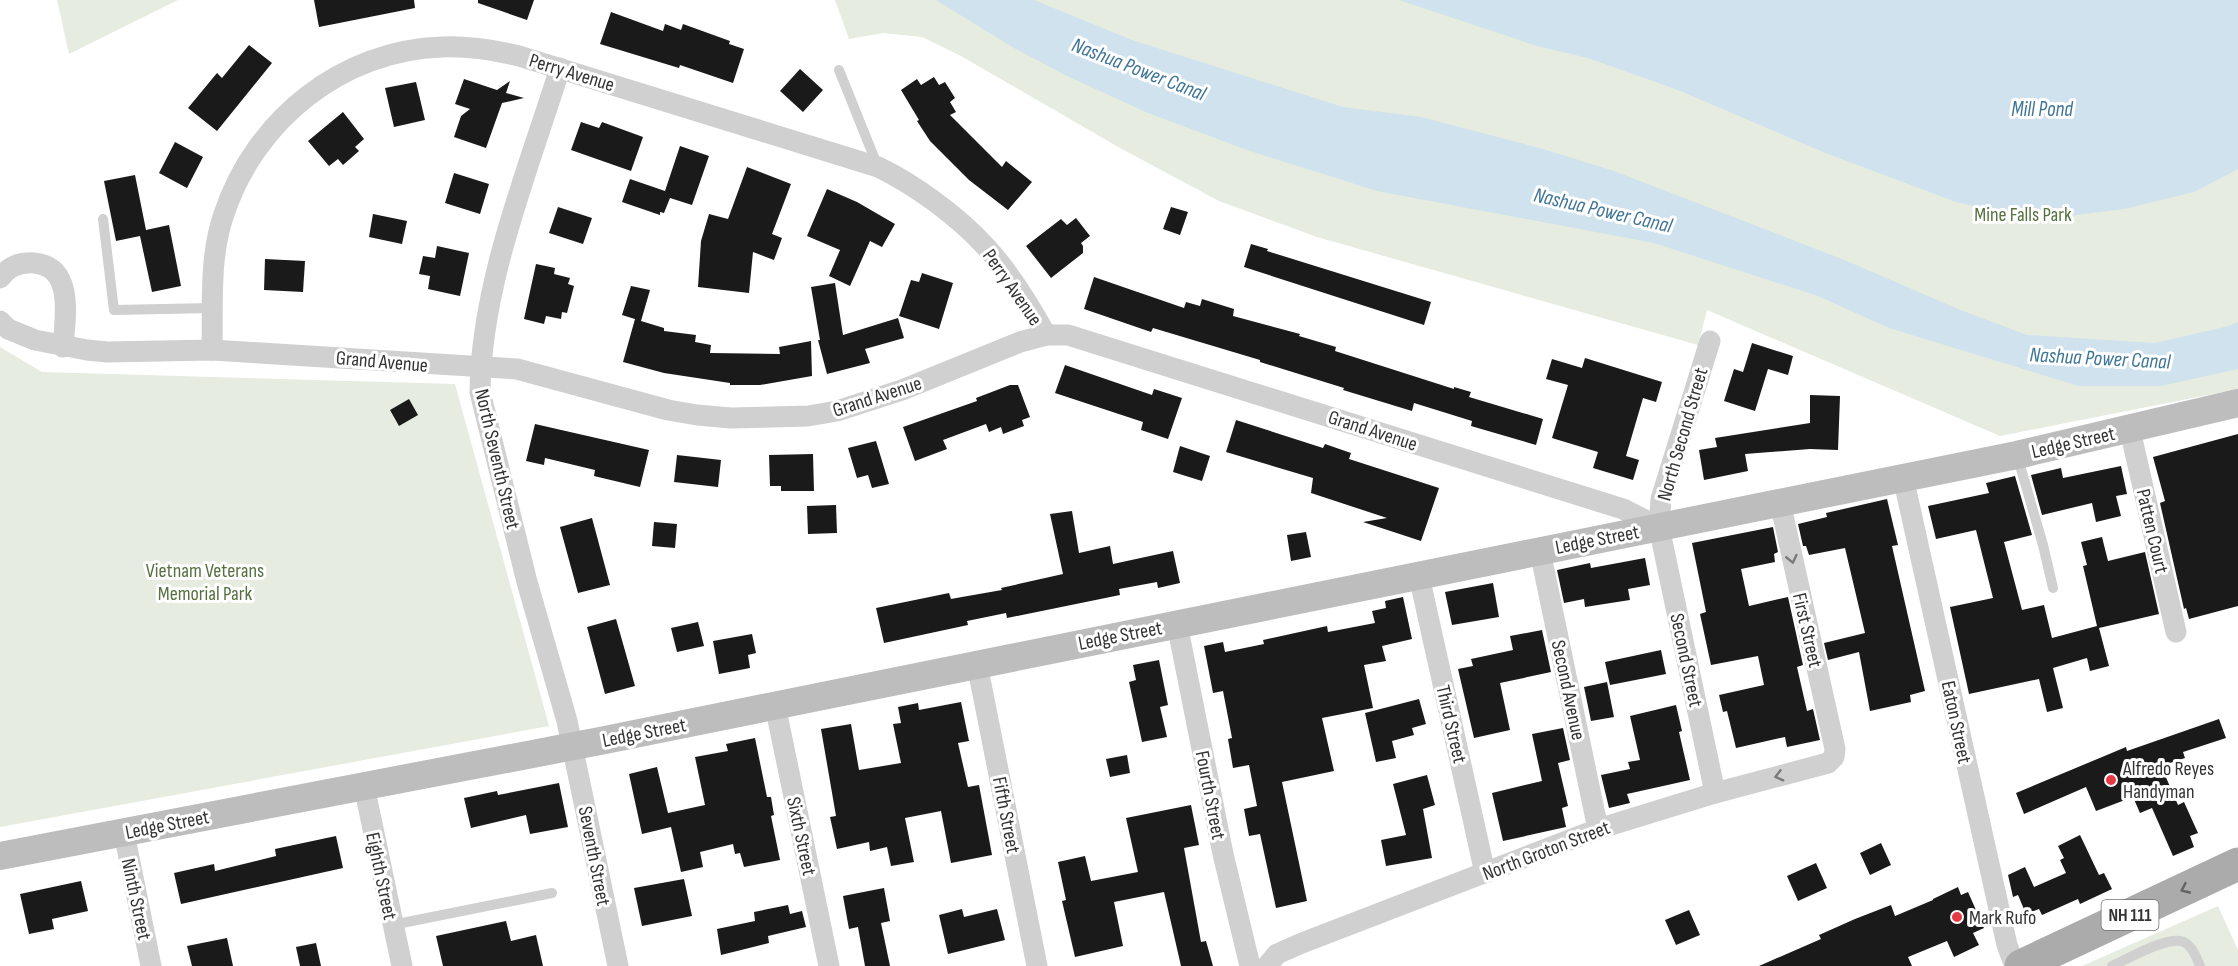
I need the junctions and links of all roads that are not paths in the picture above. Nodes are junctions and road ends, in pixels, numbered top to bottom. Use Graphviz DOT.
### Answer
graph roads {
  1 [pos="560,68"];
  2 [pos="839,70"];
  3 [pos="878,167"];
  4 [pos="103,219"];
  5 [pos="0,278"];
  6 [pos="213,308"];
  7 [pos="0,321"];
  8 [pos="1046,335"];
  9 [pos="1710,341"];
  10 [pos="63,347"];
  11 [pos="212,350"];
  12 [pos="480,367"];
  13 [pos="2238,403"];
  14 [pos="2130,430"];
  15 [pos="2017,455"];
  16 [pos="1903,477"];
  17 [pos="1780,502"];
  18 [pos="1659,527"];
  19 [pos="1540,550"];
  20 [pos="1419,576"];
  21 [pos="2053,588"];
  22 [pos="1177,624"];
  23 [pos="2176,632"];
  24 [pos="977,664"];
  25 [pos="775,705"];
  26 [pos="573,746"];
  27 [pos="1834,758"];
  28 [pos="364,786"];
  29 [pos="1715,793"];
  30 [pos="1598,829"];
  31 [pos="124,833"];
  32 [pos="0,856"];
  33 [pos="2238,864"];
  34 [pos="1485,873"];
  35 [pos="552,892"];
  36 [pos="392,926"];
  37 [pos="151,966"];
  38 [pos="402,966"];
  39 [pos="618,966"];
  40 [pos="829,966"];
  41 [pos="1037,966"];
  42 [pos="1250,966"];
  43 [pos="1267,966"];
  44 [pos="2015,966"];
  45 [pos="2021,966"];
  46 [pos="2112,966"];
  47 [pos="2200,966"];
  1 -- 3 [label="street, Perry Avenue"];
  1 -- 6 [label="street, Perry Avenue"];
  1 -- 12 [label="street, North Seventh Street"];
  2 -- 3 [label="lane"];
  3 -- 8 [label="street, Perry Avenue"];
  4 -- 6 [label="lane"];
  5 -- 10 [label="street"];
  6 -- 11 [label="street, Perry Avenue"];
  7 -- 10 [label="street, Grand Avenue"];
  8 -- 12 [label="street, Grand Avenue"];
  8 -- 18 [label="street, Grand Avenue"];
  9 -- 18 [label="street, North Second Street"];
  10 -- 11 [label="street, Grand Avenue"];
  11 -- 12 [label="street, Grand Avenue"];
  12 -- 26 [label="street, North Seventh Street"];
  13 -- 14 [label="street, Ledge Street"];
  14 -- 15 [label="street, Ledge Street"];
  14 -- 23 [label="street, Patten Court"];
  15 -- 16 [label="street, Ledge Street"];
  15 -- 21 [label="lane"];
  16 -- 17 [label="street, Ledge Street"];
  16 -- 44 [label="street, Eaton Street"];
  17 -- 18 [label="street, Ledge Street"];
  17 -- 27 [label="street, First Street, one-way"];
  18 -- 19 [label="street, Ledge Street"];
  18 -- 29 [label="street, Second Street"];
  19 -- 20 [label="street, Ledge Street"];
  19 -- 30 [label="street, Second Avenue"];
  20 -- 22 [label="street, Ledge Street"];
  20 -- 34 [label="street, Third Street"];
  22 -- 24 [label="street, Ledge Street"];
  22 -- 42 [label="street, Fourth Street"];
  24 -- 25 [label="street, Ledge Street"];
  24 -- 41 [label="street, Fifth Street"];
  25 -- 26 [label="street, Ledge Street"];
  25 -- 40 [label="street, Sixth Street"];
  26 -- 28 [label="street, Ledge Street"];
  26 -- 39 [label="street, Seventh Street"];
  27 -- 29 [label="street, North Groton Street, one-way"];
  28 -- 31 [label="street, Ledge Street"];
  28 -- 36 [label="street, Eighth Street"];
  29 -- 30 [label="street, North Groton Street"];
  30 -- 34 [label="street, North Groton Street"];
  31 -- 32 [label="street, Ledge Street"];
  31 -- 37 [label="street, Ninth Street"];
  33 -- 45 [label="main road, NH 111, one-way"];
  34 -- 43 [label="street, North Groton Street"];
  35 -- 36 [label="lane"];
  36 -- 38 [label="street, Eighth Street"];
  46 -- 47 [label="lane"];
}
